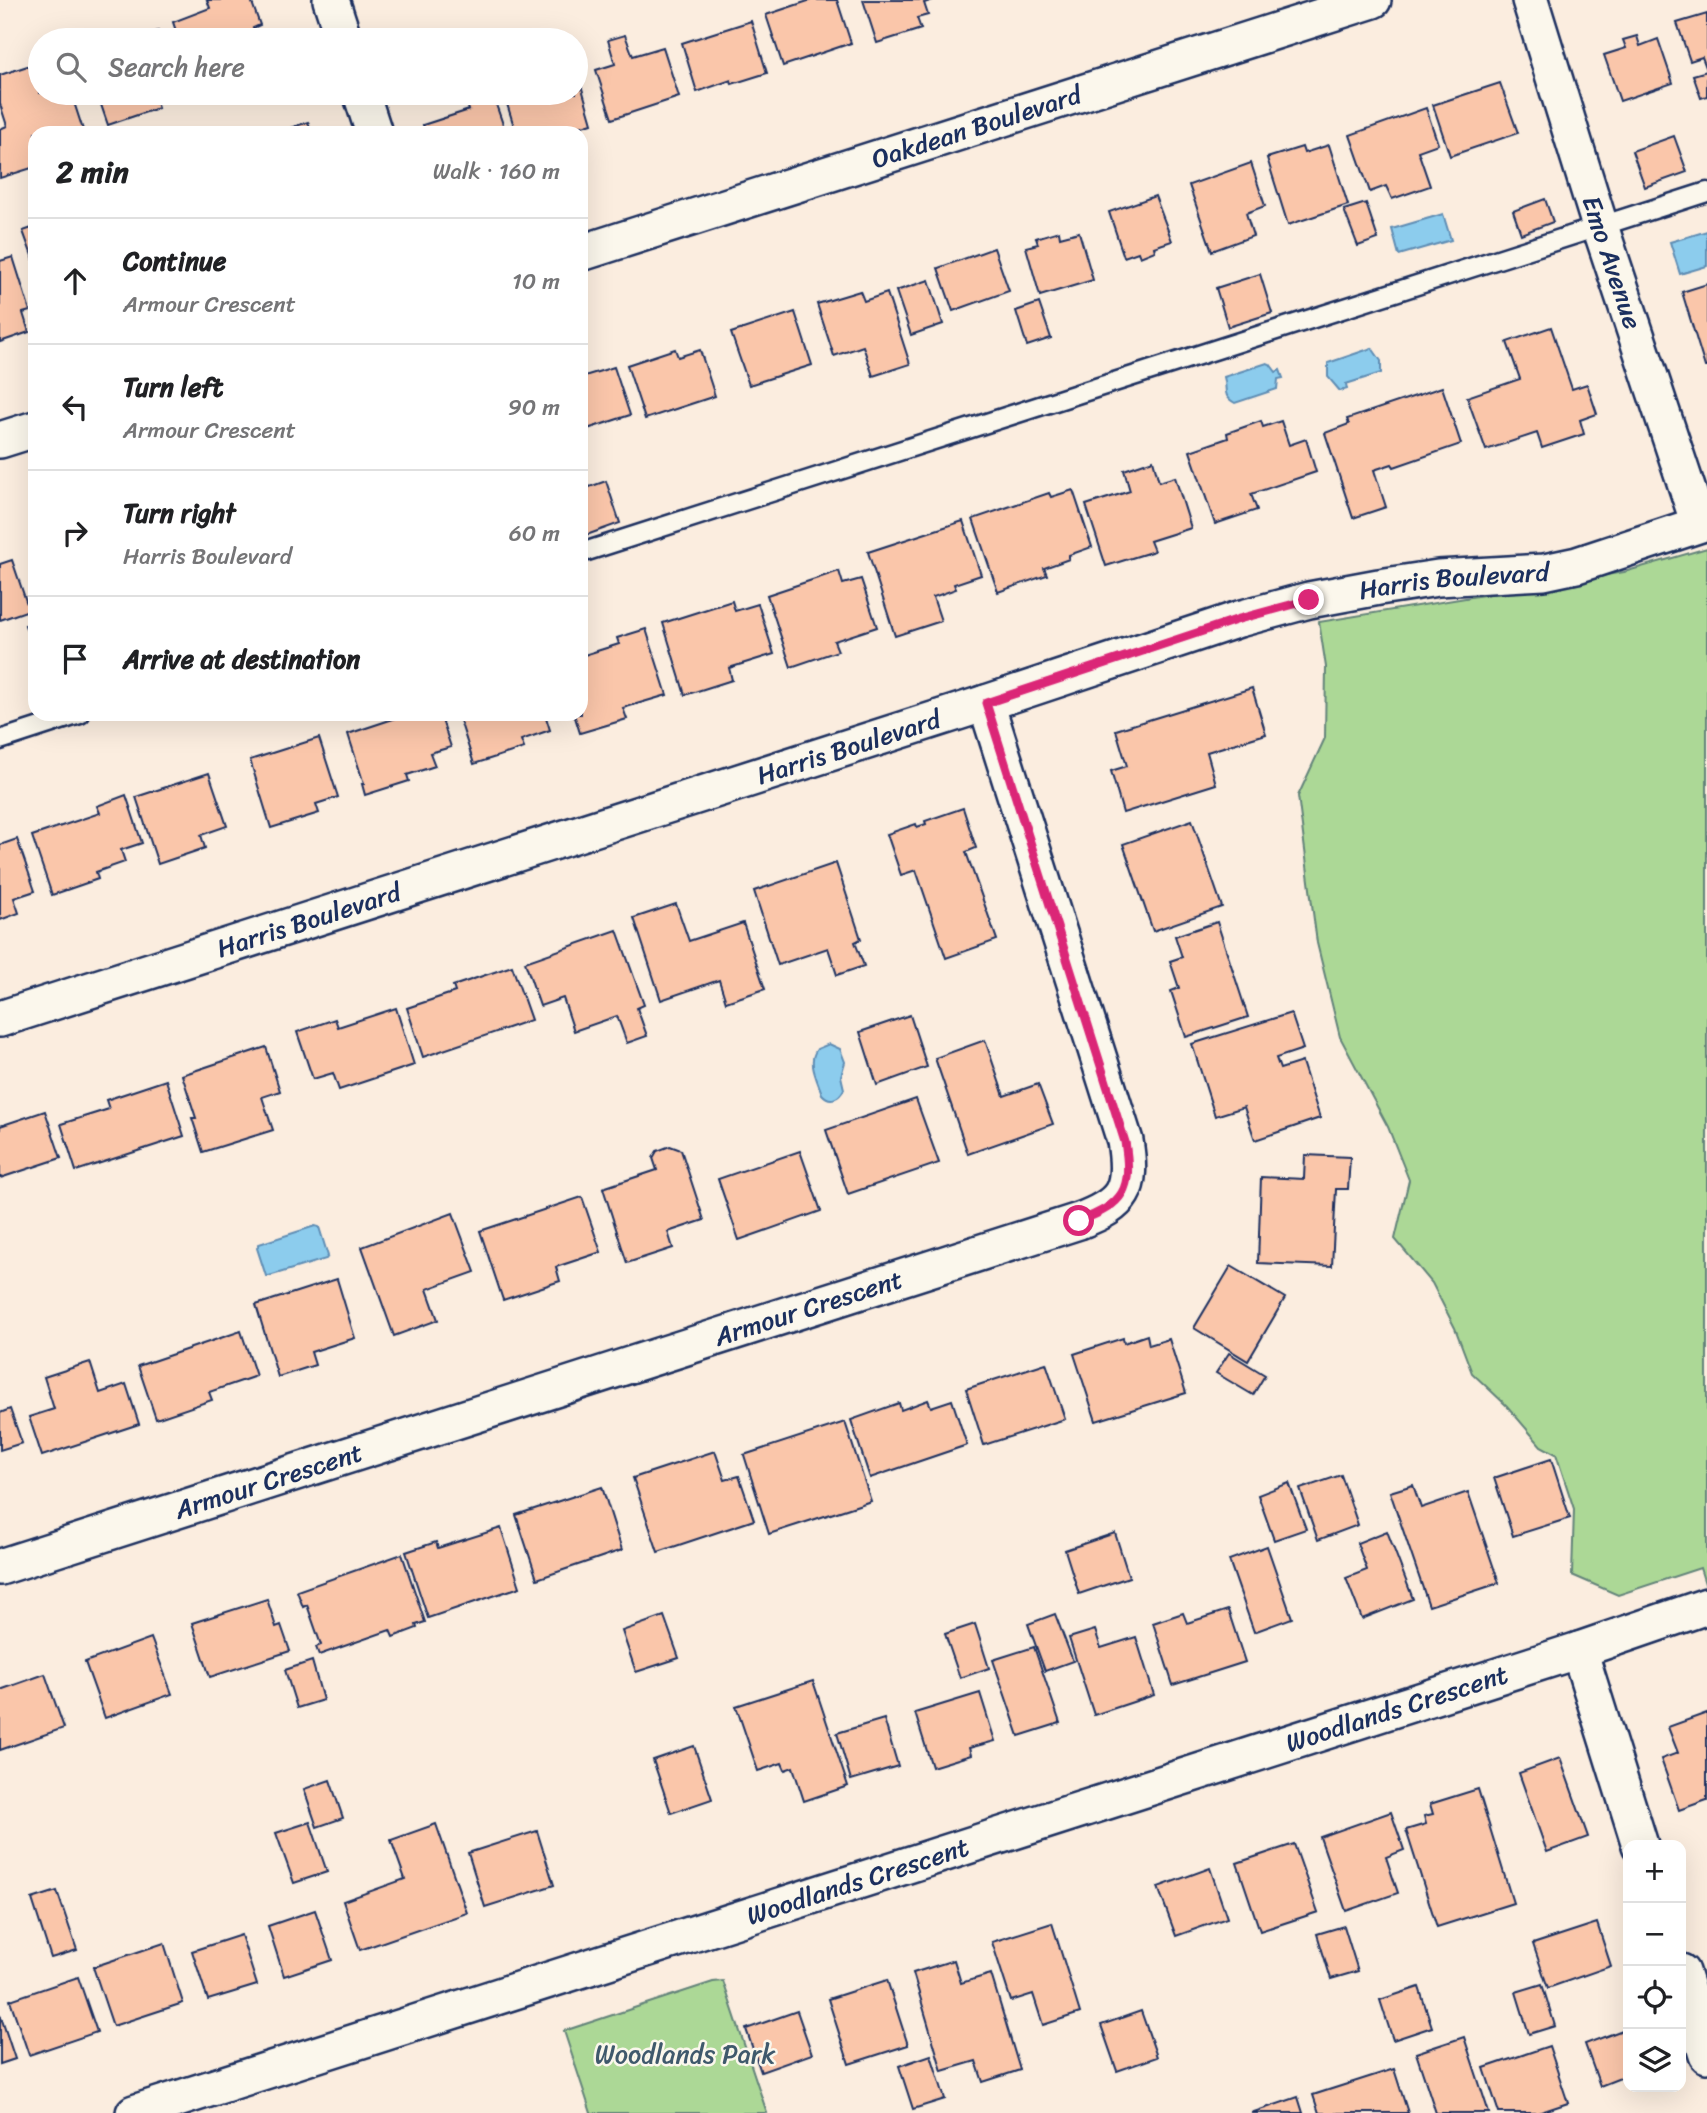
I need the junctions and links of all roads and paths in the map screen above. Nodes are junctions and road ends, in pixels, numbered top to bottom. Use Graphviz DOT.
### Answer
graph roads {
  1 [pos="331,0"];
  2 [pos="1373,0"];
  3 [pos="1530,0"];
  4 [pos="340,28"];
  5 [pos="365,105"];
  6 [pos="372,126"];
  7 [pos="1707,192"];
  8 [pos="1600,226"];
  9 [pos="588,251"];
  10 [pos="28,431"];
  11 [pos="0,440"];
  12 [pos="1703,523"];
  13 [pos="588,551"];
  14 [pos="986,703"];
  15 [pos="58,721"];
  16 [pos="0,740"];
  17 [pos="0,1019"];
  18 [pos="0,1567"];
  19 [pos="1707,1606"];
  20 [pos="1579,1650"];
  21 [pos="1638,1840"];
  22 [pos="1686,1988"];
  23 [pos="1707,2054"];
  24 [pos="134,2113"];
  1 -- 4 [label="street"];
  2 -- 9 [label="street, Oakdean Boulevard"];
  3 -- 8 [label="street, Emo Avenue"];
  5 -- 6 [label="street"];
  7 -- 8 [label="lane"];
  8 -- 12 [label="street, Emo Avenue"];
  8 -- 13 [label="lane"];
  10 -- 11 [label="street"];
  12 -- 14 [label="street, Harris Boulevard"];
  14 -- 17 [label="street, Harris Boulevard"];
  14 -- 18 [label="street, Armour Crescent"];
  15 -- 16 [label="lane"];
  19 -- 20 [label="street, Woodlands Crescent"];
  20 -- 21 [label="street"];
  20 -- 24 [label="street, Woodlands Crescent"];
  22 -- 23 [label="street"];
}
